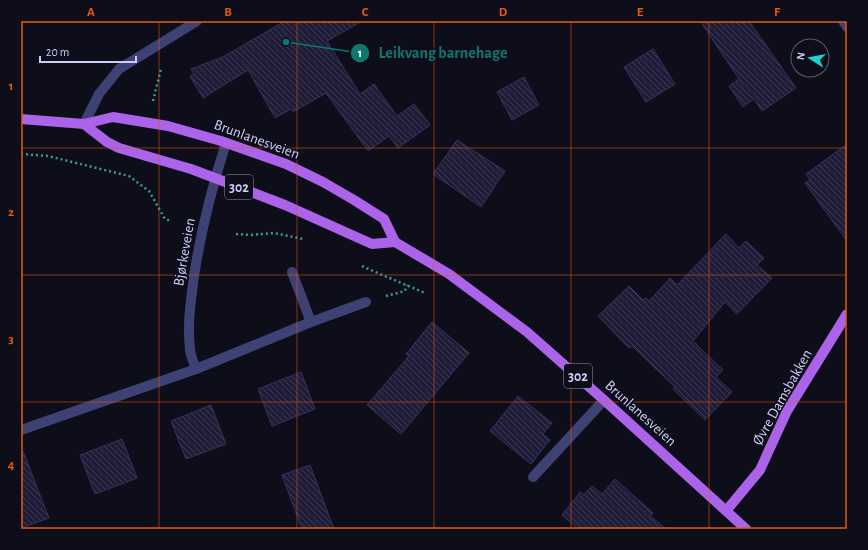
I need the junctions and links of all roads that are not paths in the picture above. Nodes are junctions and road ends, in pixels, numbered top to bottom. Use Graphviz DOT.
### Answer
graph roads {
  1 [pos="197,21"];
  2 [pos="843,21"];
  3 [pos="847,27"];
  4 [pos="21,119"];
  5 [pos="84,124"];
  6 [pos="226,143"];
  7 [pos="215,178"];
  8 [pos="395,242"];
  9 [pos="292,272"];
  10 [pos="366,302"];
  11 [pos="847,314"];
  12 [pos="311,322"];
  13 [pos="196,369"];
  14 [pos="604,400"];
  15 [pos="21,430"];
  16 [pos="533,477"];
  17 [pos="726,511"];
  18 [pos="746,529"];
  1 -- 5 [label="street"];
  2 -- 3 [label="street"];
  4 -- 5 [label="main road, Brunlanesveien / 302"];
  5 -- 6 [label="main road, Brunlanesveien / 302"];
  5 -- 7 [label="main road, 302"];
  6 -- 7 [label="street, Bjørkeveien"];
  6 -- 8 [label="main road, Brunlanesveien / 302"];
  7 -- 8 [label="main road, 302"];
  7 -- 13 [label="street, Bjørkeveien"];
  8 -- 14 [label="main road, Brunlanesveien / 302"];
  9 -- 12 [label="street"];
  10 -- 12 [label="street"];
  11 -- 17 [label="main road, Øvre Damsbakken"];
  12 -- 13 [label="street"];
  13 -- 15 [label="street"];
  14 -- 16 [label="street"];
  14 -- 17 [label="main road, Brunlanesveien / 302"];
  17 -- 18 [label="main road, Brunlanesveien / 302"];
}
